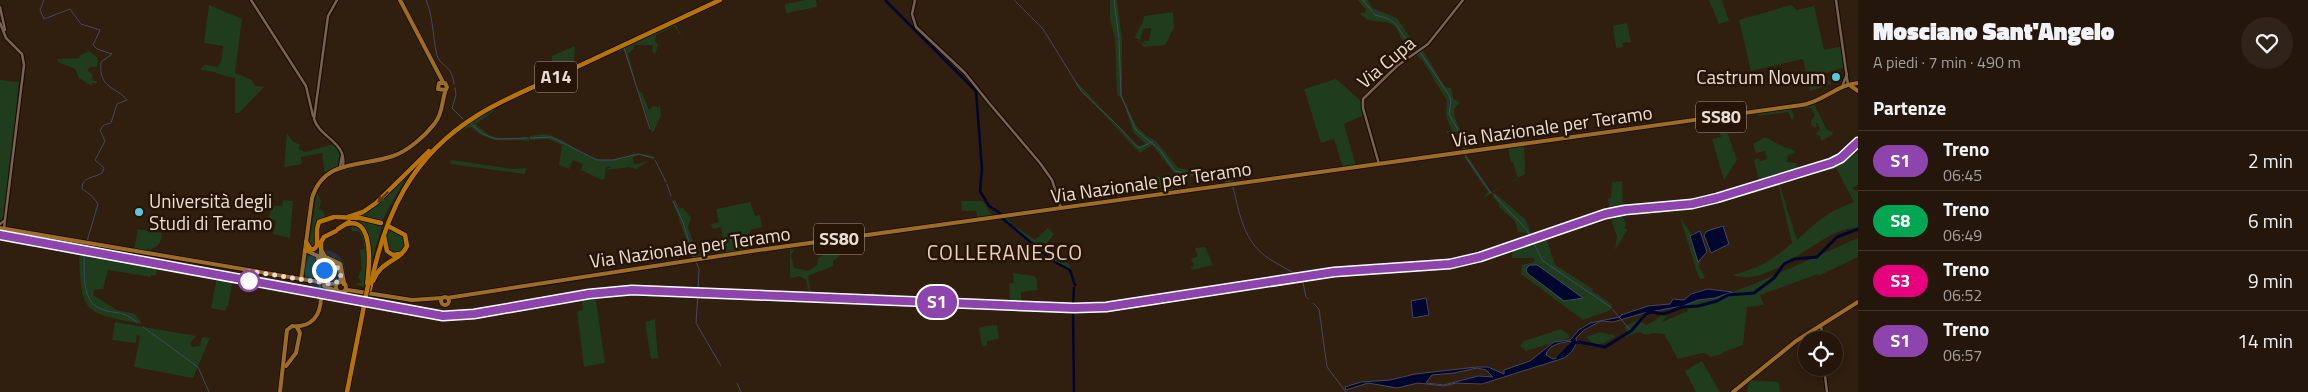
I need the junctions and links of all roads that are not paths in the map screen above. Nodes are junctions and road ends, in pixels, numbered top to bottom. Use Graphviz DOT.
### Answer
graph roads {
  1 [pos="251,0"];
  2 [pos="337,0"];
  3 [pos="400,0"];
  4 [pos="715,0"];
  5 [pos="720,0"];
  6 [pos="914,0"];
  7 [pos="1463,0"];
  8 [pos="1836,0"];
  9 [pos="0,7"];
  10 [pos="1,22"];
  11 [pos="1,28"];
  12 [pos="10,41"];
  13 [pos="438,74"];
  14 [pos="1847,80"];
  15 [pos="443,82"];
  16 [pos="438,84"];
  17 [pos="1854,84"];
  18 [pos="1841,88"];
  19 [pos="1858,90"];
  20 [pos="443,91"];
  21 [pos="316,100"];
  22 [pos="310,103"];
  23 [pos="315,106"];
  24 [pos="314,116"];
  25 [pos="430,151"];
  26 [pos="343,157"];
  27 [pos="1377,157"];
  28 [pos="1386,163"];
  29 [pos="351,164"];
  30 [pos="1379,164"];
  31 [pos="1373,165"];
  32 [pos="341,166"];
  33 [pos="1059,204"];
  34 [pos="348,217"];
  35 [pos="364,219"];
  36 [pos="5,221"];
  37 [pos="347,224"];
  38 [pos="381,224"];
  39 [pos="388,226"];
  40 [pos="1,227"];
  41 [pos="14,230"];
  42 [pos="384,230"];
  43 [pos="306,242"];
  44 [pos="319,244"];
  45 [pos="308,250"];
  46 [pos="403,252"];
  47 [pos="302,267"];
  48 [pos="258,273"];
  49 [pos="301,273"];
  50 [pos="285,277"];
  51 [pos="301,280"];
  52 [pos="320,280"];
  53 [pos="311,284"];
  54 [pos="342,284"];
  55 [pos="370,287"];
  56 [pos="336,291"];
  57 [pos="344,292"];
  58 [pos="448,300"];
  59 [pos="441,301"];
  60 [pos="1858,302"];
  61 [pos="364,311"];
  62 [pos="1822,326"];
  63 [pos="297,327"];
  64 [pos="1822,331"];
  65 [pos="300,334"];
  66 [pos="284,354"];
  67 [pos="292,358"];
  68 [pos="1825,376"];
  69 [pos="281,392"];
  70 [pos="348,392"];
  71 [pos="1733,392"];
  72 [pos="1827,392"];
  1 -- 22 [label="street"];
  2 -- 21 [label="street"];
  3 -- 13 [label="main road"];
  4 -- 25 [label="highway, A14"];
  5 -- 42 [label="highway, A14"];
  6 -- 33 [label="street"];
  7 -- 27 [label="street, Via Cupa"];
  8 -- 14 [label="street"];
  9 -- 10 [label="street"];
  10 -- 11 [label="street"];
  10 -- 12 [label="street"];
  11 -- 12 [label="street"];
  12 -- 36 [label="street"];
  13 -- 15 [label="main road"];
  13 -- 16 [label="main road"];
  14 -- 17 [label="street"];
  14 -- 17 [label="street"];
  14 -- 18 [label="street"];
  15 -- 16 [label="main road"];
  15 -- 20 [label="main road"];
  16 -- 20 [label="main road"];
  17 -- 18 [label="main road, Via Nazionale per Teramo / SS80"];
  17 -- 19 [label="main road"];
  18 -- 28 [label="main road, Via Nazionale per Teramo / SS80"];
  20 -- 29 [label="main road"];
  21 -- 22 [label="street"];
  21 -- 23 [label="street"];
  22 -- 23 [label="street"];
  22 -- 24 [label="street"];
  23 -- 24 [label="street"];
  24 -- 26 [label="street"];
  25 -- 34 [label="highway, one-way"];
  25 -- 55 [label="highway, A14"];
  26 -- 29 [label="street"];
  26 -- 32 [label="street"];
  27 -- 28 [label="street"];
  27 -- 30 [label="street, Via Cupa"];
  27 -- 31 [label="street"];
  28 -- 30 [label="main road, Via Nazionale per Teramo / SS80"];
  29 -- 32 [label="main road"];
  30 -- 31 [label="main road, Via Nazionale per Teramo / SS80"];
  31 -- 33 [label="main road, Via Nazionale per Teramo / SS80"];
  32 -- 43 [label="main road"];
  33 -- 58 [label="main road, Via Nazionale per Teramo / SS80"];
  34 -- 35 [label="highway"];
  34 -- 44 [label="highway"];
  35 -- 37 [label="highway"];
  35 -- 38 [label="highway"];
  36 -- 40 [label="street"];
  36 -- 40 [label="street"];
  36 -- 41 [label="street"];
  37 -- 44 [label="highway"];
  37 -- 55 [label="highway"];
  39 -- 46 [label="highway"];
  40 -- 41 [label="main road, SS80"];
  41 -- 48 [label="main road, SS80"];
  42 -- 46 [label="highway"];
  42 -- 55 [label="highway, A14"];
  43 -- 45 [label="highway"];
  44 -- 45 [label="highway"];
  44 -- 52 [label="highway"];
  44 -- 52 [label="main road"];
  44 -- 54 [label="highway"];
  45 -- 47 [label="main road"];
  45 -- 52 [label="main road"];
  46 -- 55 [label="highway"];
  47 -- 49 [label="main road"];
  47 -- 52 [label="main road"];
  48 -- 50 [label="main road, SS80"];
  48 -- 53 [label="main road, SS80"];
  49 -- 50 [label="main road"];
  49 -- 51 [label="main road"];
  50 -- 51 [label="main road, SS80"];
  51 -- 52 [label="main road, SS80"];
  51 -- 53 [label="main road, SS80"];
  52 -- 54 [label="main road, SS80"];
  52 -- 54 [label="main road"];
  53 -- 56 [label="main road, SS80"];
  54 -- 55 [label="main road, SS80"];
  54 -- 56 [label="main road"];
  54 -- 57 [label="main road"];
  55 -- 57 [label="main road, SS80"];
  55 -- 59 [label="main road, SS80"];
  55 -- 61 [label="highway, A14, bridge"];
  55 -- 61 [label="highway, A14, bridge"];
  56 -- 57 [label="main road, SS80"];
  58 -- 59 [label="main road, SS80"];
  58 -- 59 [label="main road, SS80"];
  60 -- 62 [label="main road"];
  61 -- 70 [label="highway, A14"];
  62 -- 64 [label="street"];
  62 -- 71 [label="main road"];
  63 -- 65 [label="main road"];
  63 -- 65 [label="main road"];
  63 -- 66 [label="main road"];
  65 -- 67 [label="main road"];
  66 -- 67 [label="main road"];
  66 -- 69 [label="main road"];
  67 -- 69 [label="main road"];
  68 -- 72 [label="street"];
}
